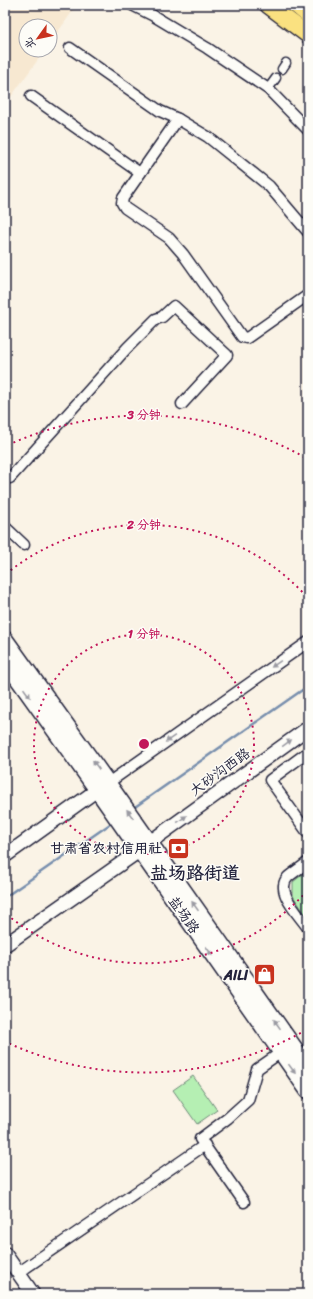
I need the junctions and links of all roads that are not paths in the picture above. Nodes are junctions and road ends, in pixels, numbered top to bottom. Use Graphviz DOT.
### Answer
graph roads {
  1 [pos="132,5"];
  2 [pos="268,5"];
  3 [pos="296,5"];
  4 [pos="308,15"];
  5 [pos="308,35"];
  6 [pos="70,48"];
  7 [pos="276,78"];
  8 [pos="268,89"];
  9 [pos="31,96"];
  10 [pos="178,119"];
  11 [pos="308,130"];
  12 [pos="140,173"];
  13 [pos="308,232"];
  14 [pos="308,295"];
  15 [pos="182,404"];
  16 [pos="10,478"];
  17 [pos="5,527"];
  18 [pos="24,545"];
  19 [pos="5,639"];
  20 [pos="308,642"];
  21 [pos="5,661"];
  22 [pos="308,728"];
  23 [pos="308,752"];
  24 [pos="103,786"];
  25 [pos="308,834"];
  26 [pos="141,840"];
  27 [pos="5,856"];
  28 [pos="308,862"];
  29 [pos="308,928"];
  30 [pos="5,945"];
  31 [pos="280,1053"];
  32 [pos="308,1067"];
  33 [pos="308,1091"];
  34 [pos="205,1145"];
  35 [pos="244,1202"];
  36 [pos="5,1254"];
  37 [pos="18,1273"];
  38 [pos="32,1294"];
  1 -- 8 [label="street"];
  2 -- 5 [label="main road"];
  3 -- 4 [label="main road"];
  6 -- 10 [label="street"];
  7 -- 8 [label="street"];
  8 -- 11 [label="street"];
  9 -- 12 [label="street"];
  10 -- 12 [label="street"];
  10 -- 13 [label="street"];
  12 -- 14 [label="street"];
  15 -- 16 [label="street"];
  17 -- 18 [label="street"];
  24 -- 19 [label="main road, 盐场路, one-way"];
  20 -- 24 [label="street, one-way"];
  21 -- 24 [label="main road, 盐场路, one-way"];
  26 -- 22 [label="street, 大砂沟西路, one-way"];
  23 -- 25 [label="street"];
  24 -- 26 [label="main road, 盐场路"];
  24 -- 27 [label="street"];
  26 -- 30 [label="street, 大砂沟西路"];
  26 -- 31 [label="main road, 盐场路, one-way"];
  32 -- 26 [label="main road, 盐场路, one-way"];
  28 -- 29 [label="street"];
  31 -- 33 [label="main road, 盐场路, one-way"];
  31 -- 34 [label="street"];
  34 -- 35 [label="street"];
  34 -- 37 [label="street"];
  36 -- 37 [label="street"];
  37 -- 38 [label="street"];
}
